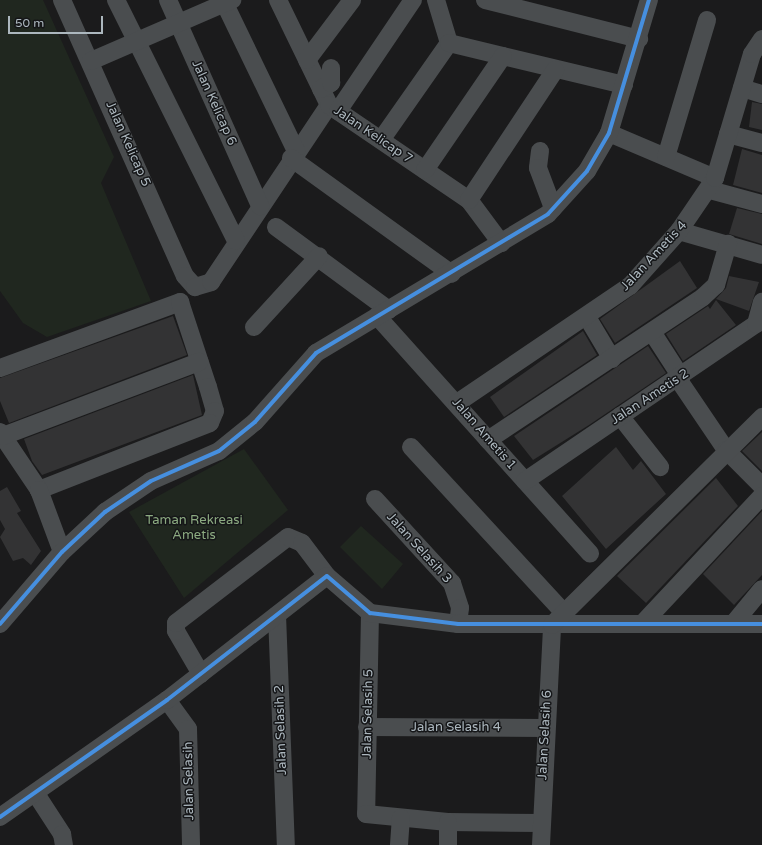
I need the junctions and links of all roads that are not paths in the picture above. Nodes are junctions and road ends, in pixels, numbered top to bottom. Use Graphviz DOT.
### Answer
graph roads {
  1 [pos="62,0"];
  2 [pos="116,0"];
  3 [pos="168,0"];
  4 [pos="278,0"];
  5 [pos="413,0"];
  6 [pos="436,0"];
  7 [pos="485,0"];
  8 [pos="649,0"];
  9 [pos="227,1"];
  10 [pos="343,5"];
  11 [pos="707,20"];
  12 [pos="179,24"];
  13 [pos="639,38"];
  14 [pos="762,39"];
  15 [pos="135,42"];
  16 [pos="449,43"];
  17 [pos="503,56"];
  18 [pos="307,60"];
  19 [pos="91,61"];
  20 [pos="331,68"];
  21 [pos="555,70"];
  22 [pos="624,85"];
  23 [pos="742,88"];
  24 [pos="321,89"];
  25 [pos="762,94"];
  26 [pos="333,108"];
  27 [pos="609,133"];
  28 [pos="728,134"];
  29 [pos="381,140"];
  30 [pos="762,143"];
  31 [pos="540,151"];
  32 [pos="294,155"];
  33 [pos="666,157"];
  34 [pos="425,170"];
  35 [pos="712,184"];
  36 [pos="470,200"];
  37 [pos="762,204"];
  38 [pos="260,206"];
  39 [pos="553,208"];
  40 [pos="276,227"];
  41 [pos="679,231"];
  42 [pos="236,241"];
  43 [pos="501,243"];
  44 [pos="728,244"];
  45 [pos="762,255"];
  46 [pos="319,256"];
  47 [pos="452,274"];
  48 [pos="762,302"];
  49 [pos="383,313"];
  50 [pos="587,317"];
  51 [pos="254,327"];
  52 [pos="652,332"];
  53 [pos="612,359"];
  54 [pos="199,362"];
  55 [pos="2,363"];
  56 [pos="680,378"];
  57 [pos="457,403"];
  58 [pos="620,416"];
  59 [pos="762,417"];
  60 [pos="1,434"];
  61 [pos="488,440"];
  62 [pos="411,447"];
  63 [pos="726,450"];
  64 [pos="660,467"];
  65 [pos="525,481"];
  66 [pos="762,486"];
  67 [pos="39,490"];
  68 [pos="762,496"];
  69 [pos="376,500"];
  70 [pos="62,552"];
  71 [pos="590,553"];
  72 [pos="327,576"];
  73 [pos="762,589"];
  74 [pos="370,613"];
  75 [pos="277,615"];
  76 [pos="558,619"];
  77 [pos="643,623"];
  78 [pos="0,624"];
  79 [pos="458,624"];
  80 [pos="733,624"];
  81 [pos="762,624"];
  82 [pos="200,674"];
  83 [pos="167,700"];
  84 [pos="368,727"];
  85 [pos="545,728"];
  86 [pos="36,794"];
  87 [pos="0,817"];
  88 [pos="401,818"];
  89 [pos="448,822"];
  90 [pos="541,823"];
  91 [pos="64,845"];
  92 [pos="191,845"];
  93 [pos="286,845"];
  94 [pos="399,845"];
  95 [pos="448,845"];
  96 [pos="540,845"];
  1 -- 19 [label="street, Jalan Kelicap 5"];
  2 -- 15 [label="street"];
  3 -- 12 [label="street, Jalan Kelicap 6"];
  4 -- 18 [label="street, Jalan Kelicap 7"];
  5 -- 26 [label="street"];
  6 -- 16 [label="street"];
  7 -- 13 [label="street"];
  8 -- 13 [label="street"];
  9 -- 12 [label="street"];
  9 -- 32 [label="street"];
  10 -- 18 [label="street"];
  11 -- 33 [label="street"];
  12 -- 15 [label="street"];
  12 -- 38 [label="street, Jalan Kelicap 6"];
  13 -- 22 [label="street"];
  14 -- 23 [label="street, Jalan Ametis 4"];
  15 -- 19 [label="street"];
  15 -- 42 [label="street"];
  16 -- 17 [label="street"];
  16 -- 29 [label="street"];
  17 -- 21 [label="street"];
  17 -- 34 [label="street"];
  18 -- 24 [label="street, Jalan Kelicap 7"];
  19 -- 42 [label="street, Jalan Kelicap 5"];
  20 -- 24 [label="street"];
  21 -- 22 [label="street"];
  21 -- 36 [label="street"];
  22 -- 27 [label="street"];
  23 -- 25 [label="street"];
  23 -- 28 [label="street, Jalan Ametis 4"];
  24 -- 26 [label="street, Jalan Kelicap 7"];
  26 -- 29 [label="street, Jalan Kelicap 7"];
  26 -- 32 [label="street"];
  27 -- 33 [label="street"];
  27 -- 39 [label="street"];
  28 -- 30 [label="street"];
  28 -- 35 [label="street, Jalan Ametis 4"];
  29 -- 34 [label="street, Jalan Kelicap 7"];
  31 -- 39 [label="street"];
  32 -- 38 [label="street"];
  32 -- 47 [label="street"];
  33 -- 35 [label="street"];
  34 -- 36 [label="street, Jalan Kelicap 7"];
  35 -- 37 [label="street"];
  35 -- 41 [label="street, Jalan Ametis 4"];
  36 -- 43 [label="street, Jalan Kelicap 7"];
  38 -- 42 [label="street"];
  39 -- 43 [label="street"];
  40 -- 46 [label="street, Jalan Ametis 1"];
  41 -- 44 [label="street"];
  41 -- 50 [label="street, Jalan Ametis 4"];
  43 -- 47 [label="street"];
  44 -- 45 [label="street"];
  44 -- 52 [label="street"];
  46 -- 49 [label="street, Jalan Ametis 1"];
  46 -- 51 [label="street"];
  47 -- 49 [label="street"];
  48 -- 56 [label="street, Jalan Ametis 2"];
  49 -- 57 [label="street, Jalan Ametis 1"];
  49 -- 70 [label="street"];
  50 -- 53 [label="street"];
  50 -- 57 [label="street, Jalan Ametis 4"];
  52 -- 53 [label="street"];
  52 -- 56 [label="street"];
  53 -- 61 [label="street"];
  54 -- 55 [label="street"];
  54 -- 60 [label="street"];
  54 -- 67 [label="street"];
  56 -- 58 [label="street, Jalan Ametis 2"];
  56 -- 63 [label="street"];
  57 -- 61 [label="street, Jalan Ametis 1"];
  58 -- 64 [label="street"];
  58 -- 65 [label="street, Jalan Ametis 2"];
  59 -- 63 [label="street"];
  60 -- 67 [label="street"];
  61 -- 65 [label="street, Jalan Ametis 1"];
  62 -- 76 [label="street"];
  63 -- 66 [label="street"];
  63 -- 76 [label="street"];
  65 -- 71 [label="street, Jalan Ametis 1"];
  67 -- 70 [label="street"];
  68 -- 77 [label="street"];
  69 -- 79 [label="street, Jalan Selasih 3"];
  70 -- 78 [label="street"];
  72 -- 74 [label="street"];
  72 -- 75 [label="street"];
  72 -- 82 [label="street"];
  73 -- 80 [label="street"];
  74 -- 79 [label="street"];
  74 -- 84 [label="street, Jalan Selasih 5"];
  75 -- 82 [label="street"];
  75 -- 93 [label="street, Jalan Selasih 2"];
  76 -- 77 [label="street"];
  76 -- 79 [label="street"];
  76 -- 85 [label="street, Jalan Selasih 6"];
  77 -- 80 [label="street"];
  80 -- 81 [label="street"];
  82 -- 83 [label="street"];
  83 -- 86 [label="street"];
  83 -- 92 [label="street, Jalan Selasih"];
  84 -- 85 [label="street, Jalan Selasih 4"];
  84 -- 88 [label="street, Jalan Selasih 5"];
  85 -- 90 [label="street, Jalan Selasih 6"];
  86 -- 87 [label="street"];
  86 -- 91 [label="street"];
  88 -- 89 [label="street"];
  88 -- 94 [label="street"];
  89 -- 90 [label="street"];
  89 -- 95 [label="street"];
  90 -- 96 [label="street, Jalan Selasih 6"];
}
